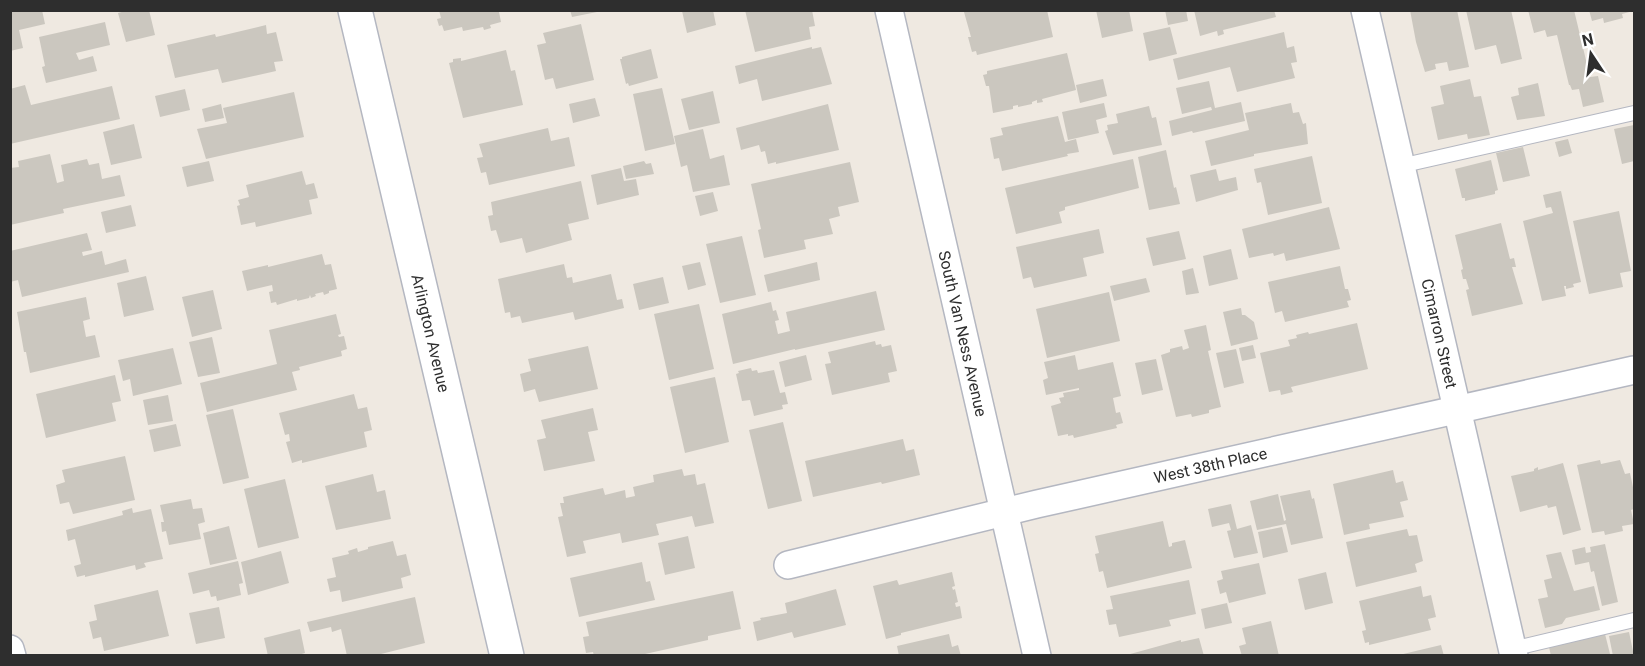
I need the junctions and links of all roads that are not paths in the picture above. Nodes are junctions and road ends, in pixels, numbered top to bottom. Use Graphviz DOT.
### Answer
graph roads {
  1 [pos="355,10"];
  2 [pos="889,10"];
  3 [pos="1365,10"];
  4 [pos="1635,112"];
  5 [pos="1400,166"];
  6 [pos="1635,370"];
  7 [pos="1455,410"];
  8 [pos="1004,513"];
  9 [pos="788,565"];
  10 [pos="1635,621"];
  11 [pos="10,650"];
  12 [pos="1513,652"];
  13 [pos="12,656"];
  14 [pos="507,656"];
  15 [pos="1037,656"];
  1 -- 14 [label="main road, Arlington Avenue"];
  2 -- 8 [label="street, South Van Ness Avenue"];
  3 -- 5 [label="street, Cimarron Street"];
  4 -- 5 [label="lane"];
  5 -- 7 [label="street, Cimarron Street"];
  6 -- 7 [label="street, West 38th Place"];
  7 -- 8 [label="street, West 38th Place"];
  7 -- 12 [label="street, Cimarron Street"];
  8 -- 9 [label="street, West 38th Place"];
  8 -- 15 [label="street, South Van Ness Avenue"];
  10 -- 12 [label="lane"];
  11 -- 13 [label="street"];
}
